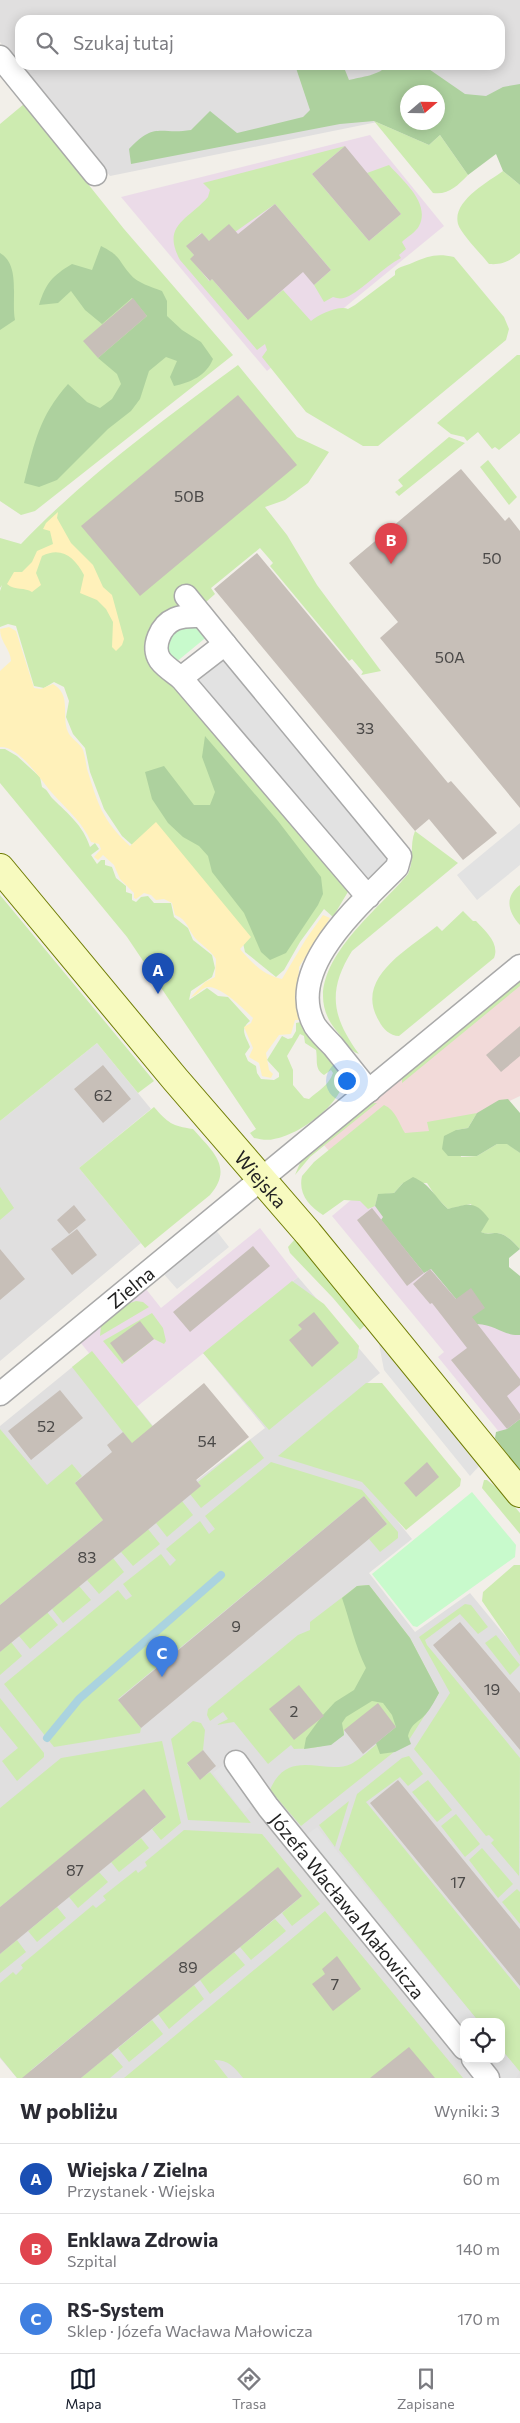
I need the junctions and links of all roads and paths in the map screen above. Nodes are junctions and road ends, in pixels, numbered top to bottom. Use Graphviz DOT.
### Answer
graph roads {
  1 [pos="0,57"];
  2 [pos="95,174"];
  3 [pos="186,596"];
  4 [pos="202,616"];
  5 [pos="225,644"];
  6 [pos="181,678"];
  7 [pos="0,868"];
  8 [pos="368,897"];
  9 [pos="520,966"];
  10 [pos="369,1091"];
  11 [pos="260,1178"];
  12 [pos="0,1394"];
  13 [pos="520,1493"];
  14 [pos="236,1762"];
  15 [pos="460,2043"];
  16 [pos="476,2063"];
  17 [pos="488,2078"];
  1 -- 2 [label="street"];
  3 -- 4 [label="street"];
  4 -- 5 [label="street"];
  4 -- 6 [label="street"];
  5 -- 6 [label="street"];
  5 -- 8 [label="street"];
  6 -- 8 [label="street"];
  7 -- 11 [label="street, Wiejska"];
  8 -- 10 [label="street"];
  9 -- 10 [label="street, Zielna"];
  10 -- 11 [label="street, Zielna"];
  11 -- 12 [label="street, Zielna"];
  11 -- 13 [label="street, Wiejska"];
  14 -- 15 [label="street, Józefa Wacława Małowicza"];
  16 -- 17 [label="street"];
}
